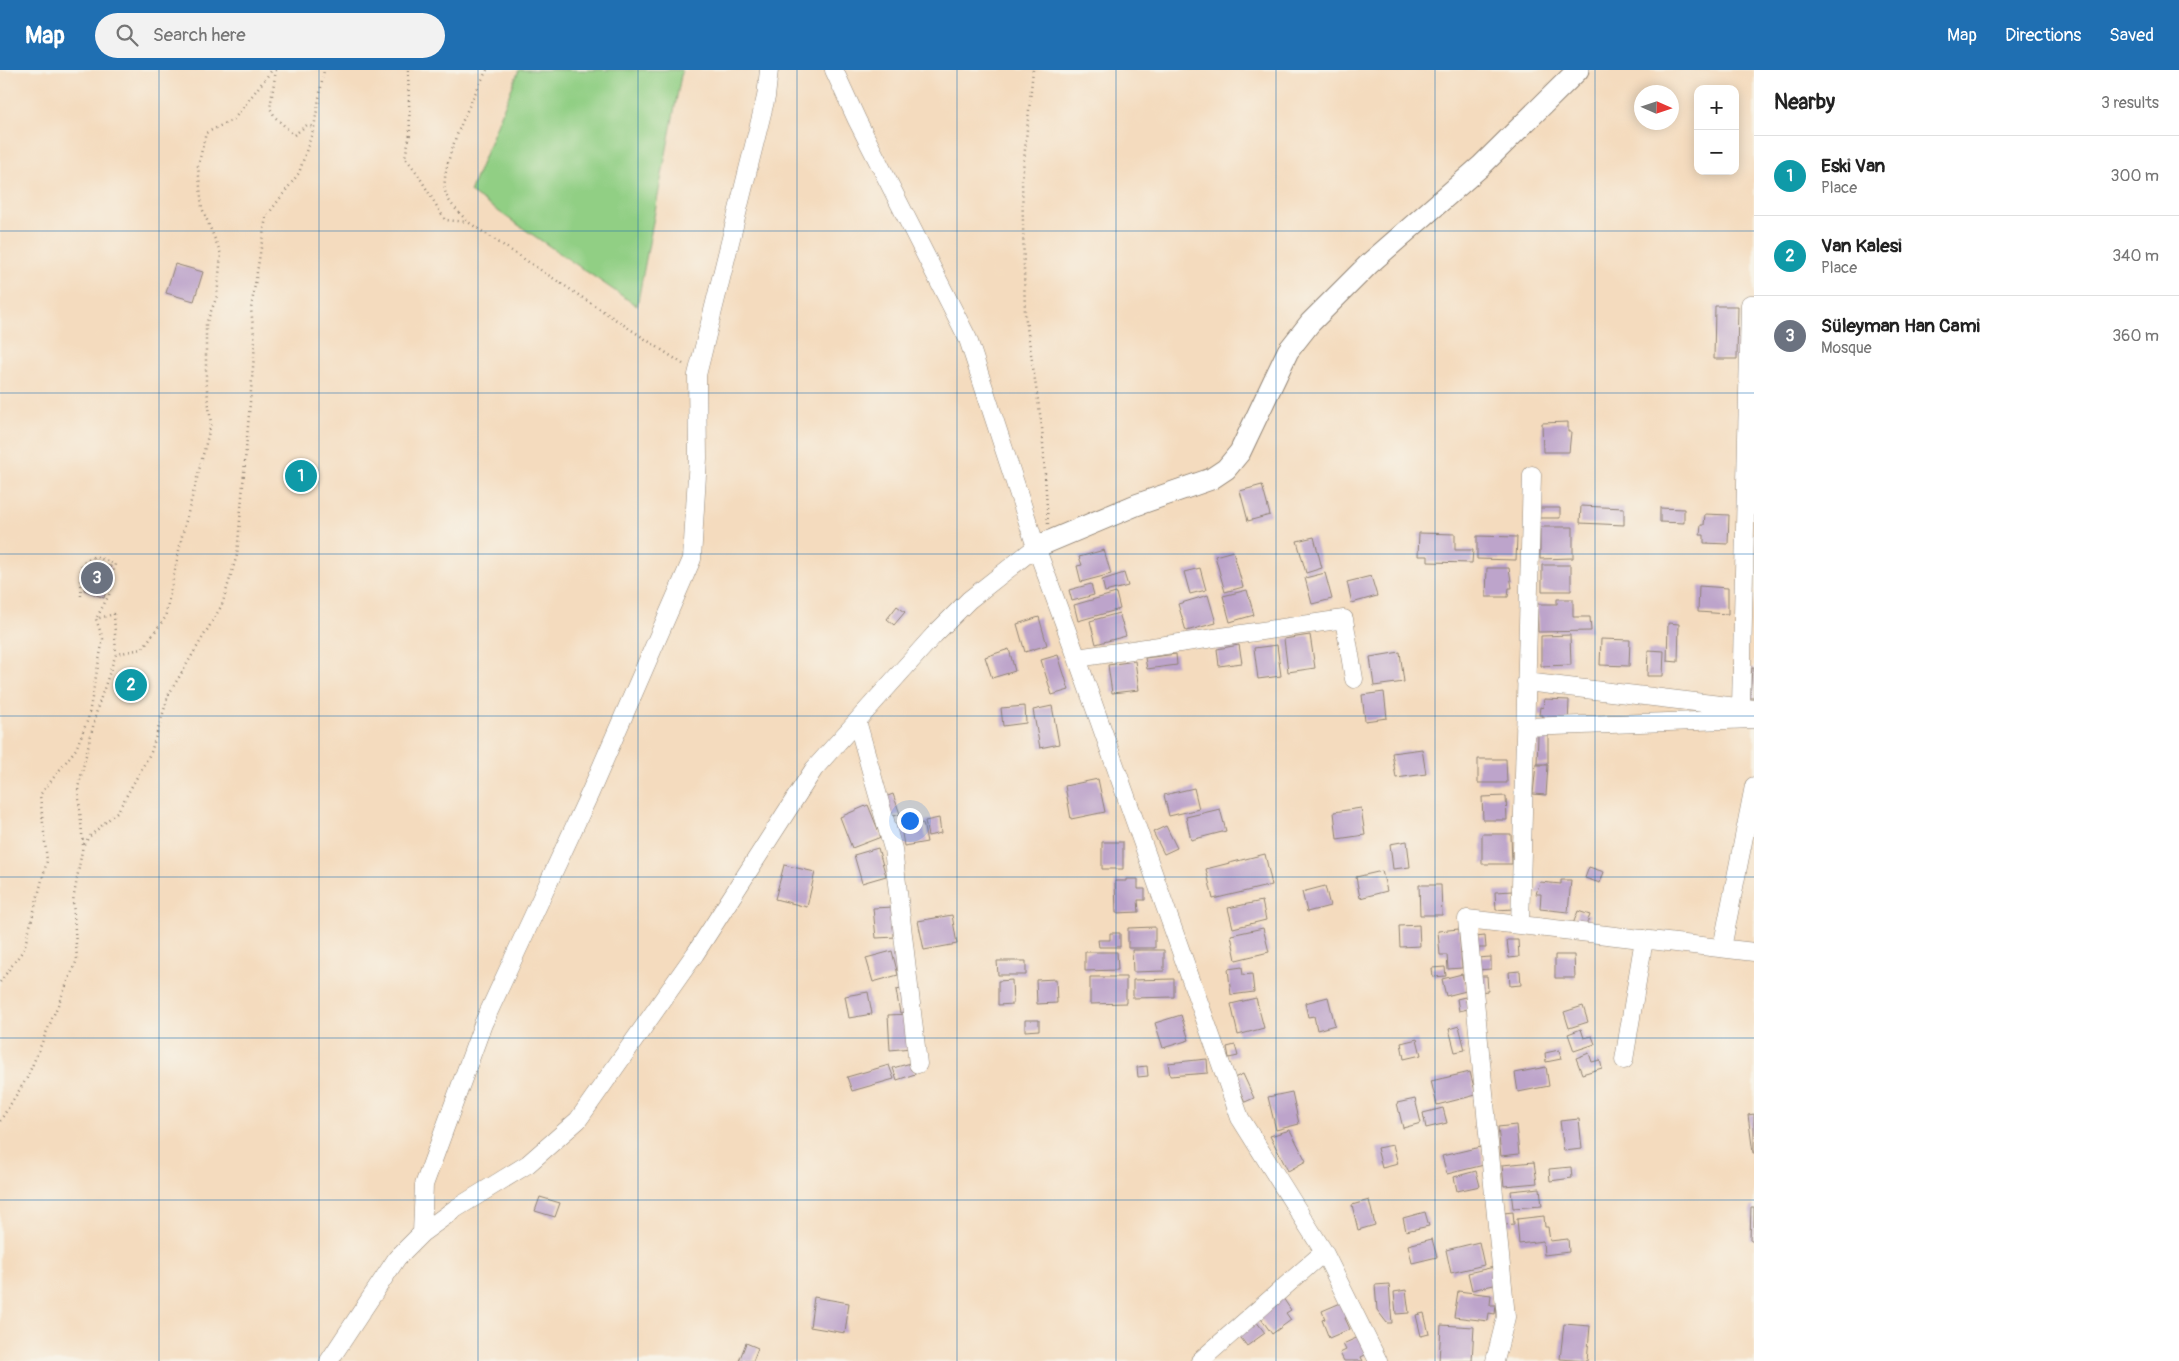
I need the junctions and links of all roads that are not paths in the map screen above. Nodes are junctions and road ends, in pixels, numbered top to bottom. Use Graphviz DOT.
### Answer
graph roads {
  1 [pos="769,70"];
  2 [pos="834,70"];
  3 [pos="1578,70"];
  4 [pos="1754,304"];
  5 [pos="1532,475"];
  6 [pos="1036,547"];
  7 [pos="1077,658"];
  8 [pos="1354,679"];
  9 [pos="1526,682"];
  10 [pos="1747,708"];
  11 [pos="1754,719"];
  12 [pos="857,721"];
  13 [pos="1525,727"];
  14 [pos="1754,786"];
  15 [pos="1520,925"];
  16 [pos="1644,939"];
  17 [pos="1722,948"];
  18 [pos="1754,952"];
  19 [pos="1624,1060"];
  20 [pos="918,1064"];
  21 [pos="422,1233"];
  22 [pos="1324,1252"];
  23 [pos="329,1361"];
  24 [pos="1200,1361"];
  25 [pos="1378,1361"];
  26 [pos="1495,1361"];
  1 -- 21 [label="street"];
  2 -- 6 [label="street"];
  3 -- 6 [label="street"];
  4 -- 10 [label="street"];
  5 -- 9 [label="street"];
  6 -- 7 [label="street"];
  6 -- 12 [label="street"];
  7 -- 8 [label="street"];
  7 -- 22 [label="street"];
  9 -- 10 [label="street"];
  9 -- 13 [label="street"];
  11 -- 13 [label="street"];
  12 -- 20 [label="street"];
  12 -- 21 [label="street"];
  13 -- 15 [label="street"];
  14 -- 17 [label="street"];
  15 -- 16 [label="street"];
  15 -- 26 [label="street"];
  16 -- 17 [label="street"];
  16 -- 19 [label="street"];
  17 -- 18 [label="street"];
  21 -- 23 [label="street"];
  22 -- 24 [label="street"];
  22 -- 25 [label="street"];
}
